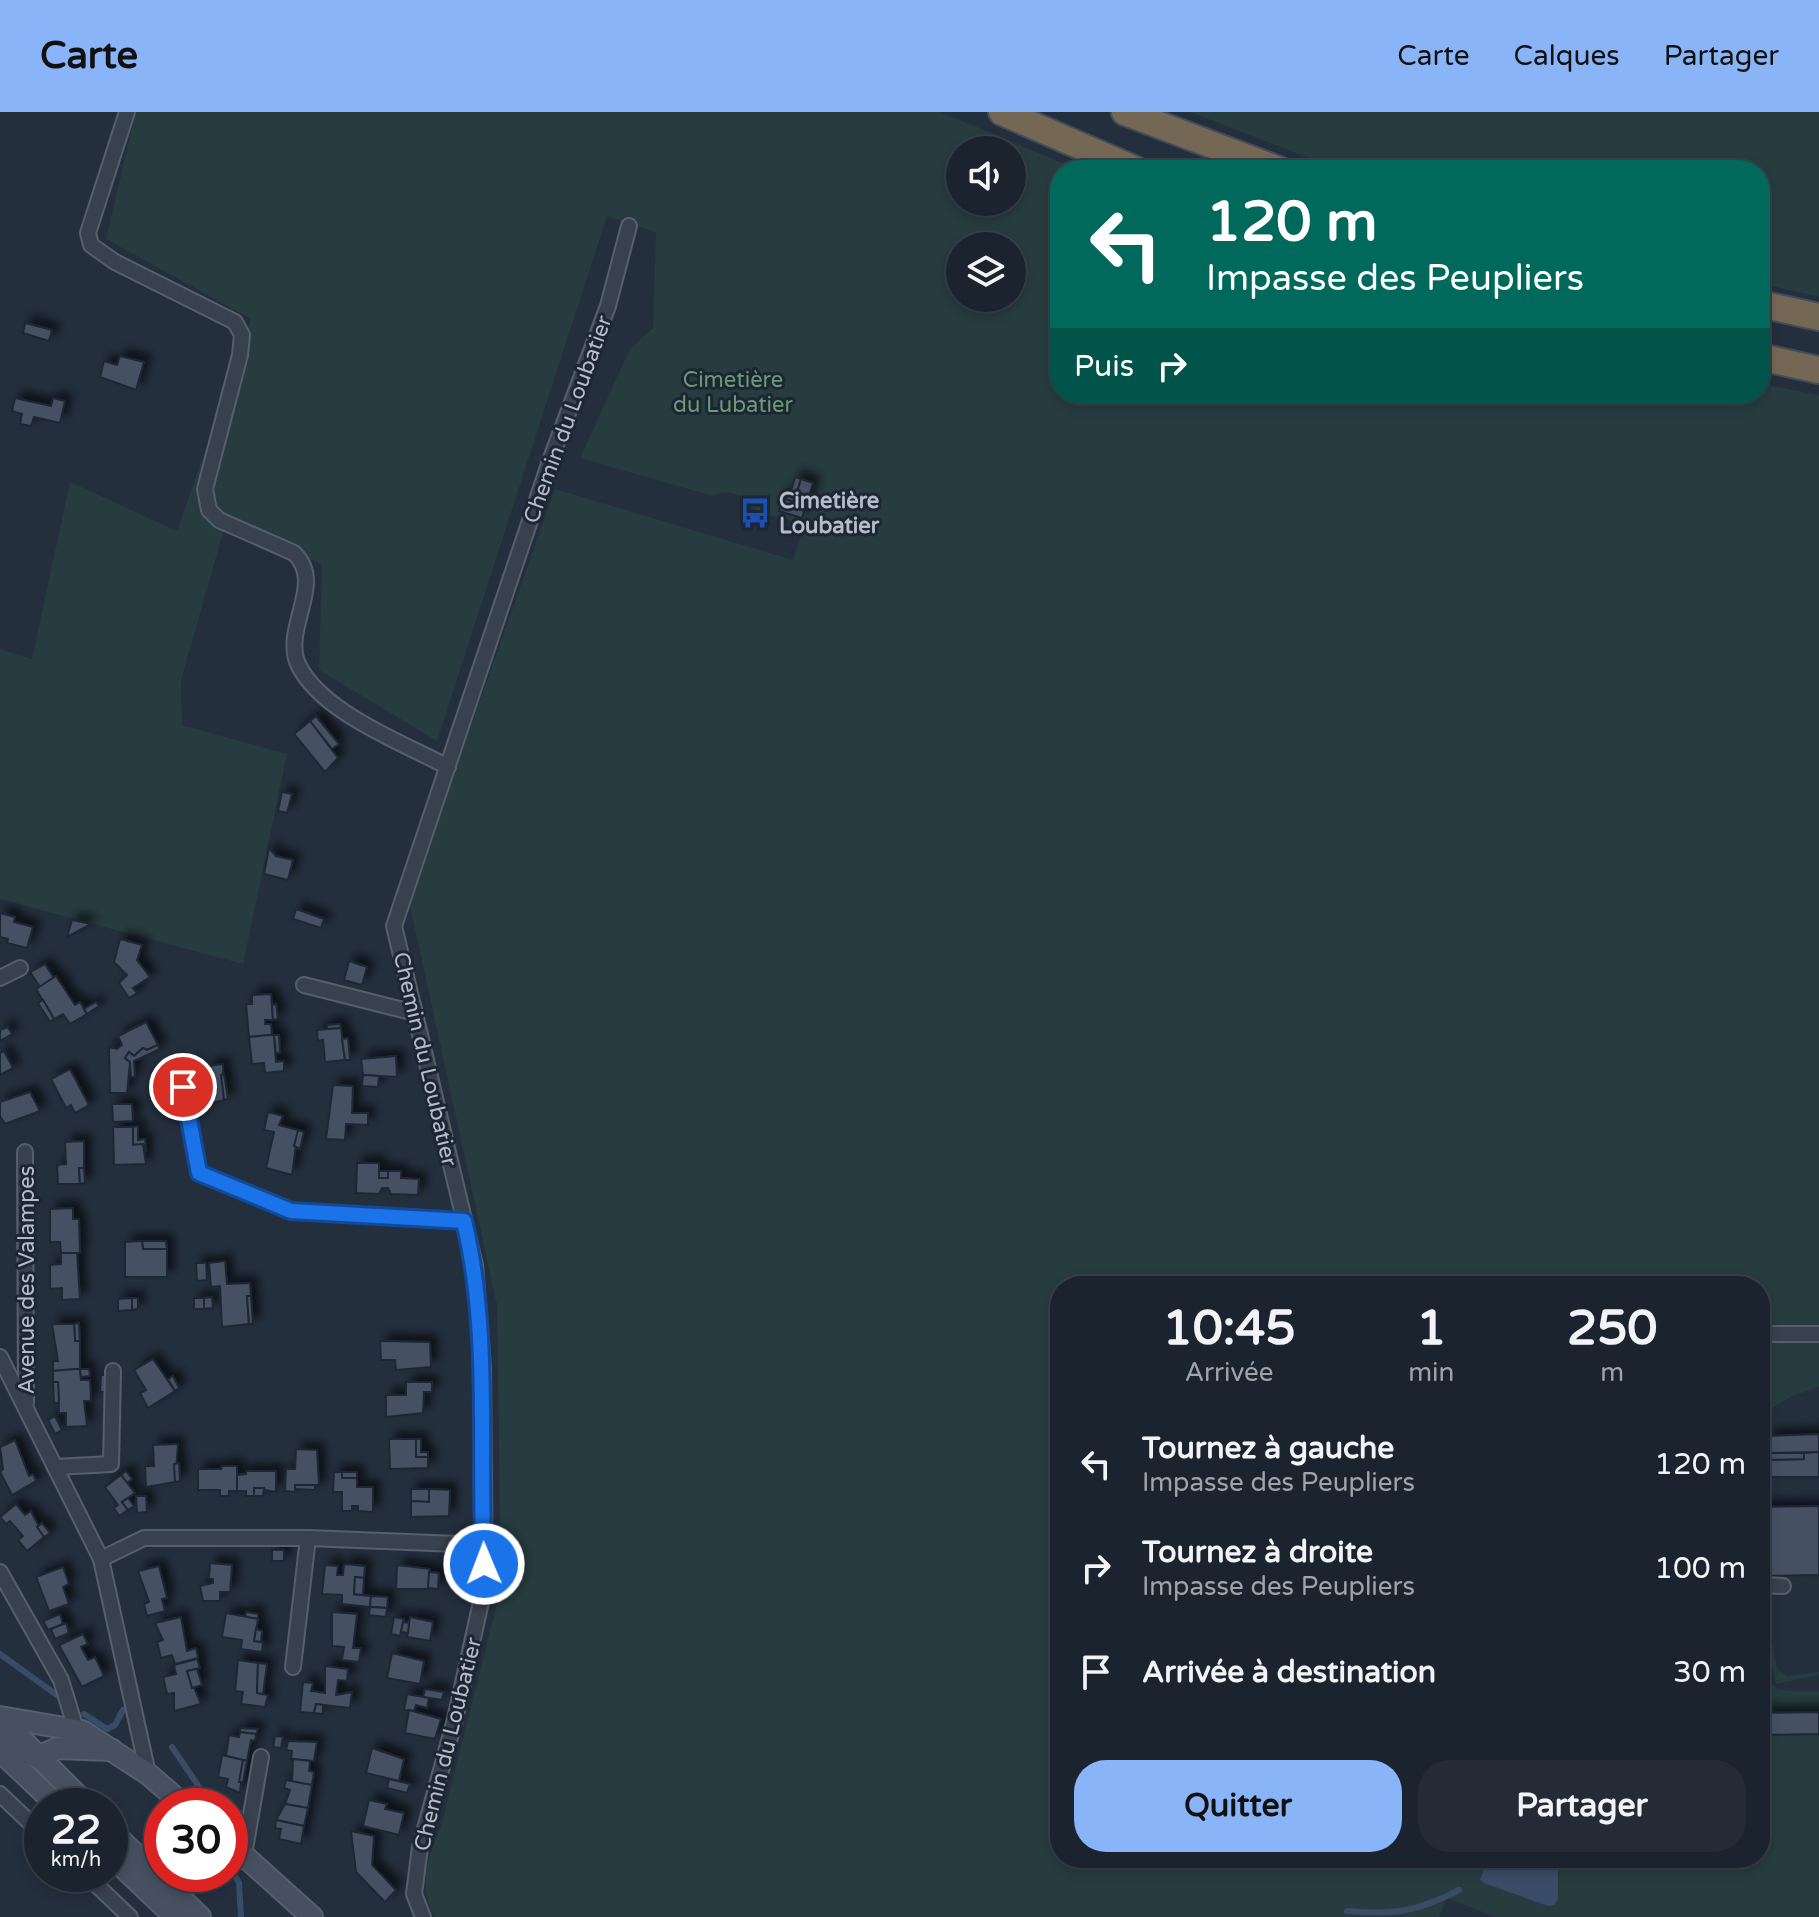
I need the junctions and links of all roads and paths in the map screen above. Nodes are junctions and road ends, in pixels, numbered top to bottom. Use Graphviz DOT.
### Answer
graph roads {
  1 [pos="127,112"];
  2 [pos="1002,112"];
  3 [pos="1125,112"];
  4 [pos="1113,160"];
  5 [pos="1252,160"];
  6 [pos="629,226"];
  7 [pos="1770,306"];
  8 [pos="1819,317"];
  9 [pos="1770,359"];
  10 [pos="1819,370"];
  11 [pos="448,767"];
  12 [pos="20,968"];
  13 [pos="0,978"];
  14 [pos="304,985"];
  15 [pos="415,1013"];
  16 [pos="183,1087"];
  17 [pos="25,1152"];
  18 [pos="464,1221"];
  19 [pos="1770,1334"];
  20 [pos="1819,1334"];
  21 [pos="0,1357"];
  22 [pos="113,1371"];
  23 [pos="26,1408"];
  24 [pos="55,1467"];
  25 [pos="308,1538"];
  26 [pos="483,1545"];
  27 [pos="101,1559"];
  28 [pos="0,1572"];
  29 [pos="1770,1585"];
  30 [pos="1783,1586"];
  31 [pos="293,1667"];
  32 [pos="0,1717"];
  33 [pos="74,1730"];
  34 [pos="0,1739"];
  35 [pos="86,1749"];
  36 [pos="112,1750"];
  37 [pos="0,1751"];
  38 [pos="40,1756"];
  39 [pos="261,1757"];
  40 [pos="148,1774"];
  41 [pos="39,1788"];
  42 [pos="71,1788"];
  43 [pos="164,1788"];
  44 [pos="0,1794"];
  45 [pos="248,1807"];
  46 [pos="24,1817"];
  47 [pos="128,1847"];
  48 [pos="248,1859"];
  49 [pos="128,1872"];
  50 [pos="104,1892"];
  51 [pos="130,1917"];
  52 [pos="175,1917"];
  53 [pos="200,1917"];
  54 [pos="312,1917"];
  55 [pos="423,1917"];
  1 -- 11 [label="street"];
  2 -- 4 [label="highway"];
  3 -- 5 [label="highway"];
  6 -- 11 [label="street, Chemin du Loubatier"];
  7 -- 8 [label="highway"];
  9 -- 10 [label="highway"];
  11 -- 15 [label="street, Chemin du Loubatier"];
  12 -- 13 [label="street"];
  14 -- 15 [label="street"];
  15 -- 18 [label="street, Chemin du Loubatier"];
  16 -- 18 [label="street"];
  17 -- 23 [label="street, Avenue des Valampes"];
  18 -- 26 [label="street, Chemin du Loubatier"];
  19 -- 20 [label="street"];
  21 -- 23 [label="street, Avenue des Valampes"];
  22 -- 24 [label="street"];
  23 -- 24 [label="street, Avenue des Valampes"];
  24 -- 27 [label="street, Avenue des Valampes"];
  25 -- 26 [label="street"];
  25 -- 27 [label="street"];
  25 -- 31 [label="street"];
  26 -- 55 [label="street, Chemin du Loubatier"];
  27 -- 40 [label="street, Avenue des Valampes"];
  28 -- 33 [label="street"];
  29 -- 30 [label="street"];
  32 -- 33 [label="street"];
  32 -- 38 [label="street"];
  33 -- 35 [label="street"];
  33 -- 36 [label="street"];
  34 -- 38 [label="street"];
  35 -- 36 [label="street"];
  35 -- 38 [label="street"];
  36 -- 40 [label="street"];
  37 -- 41 [label="street"];
  38 -- 42 [label="street"];
  39 -- 45 [label="street"];
  40 -- 43 [label="street"];
  44 -- 46 [label="street"];
  47 -- 53 [label="street"];
  48 -- 54 [label="street"];
  49 -- 52 [label="street"];
  50 -- 51 [label="street"];
}
